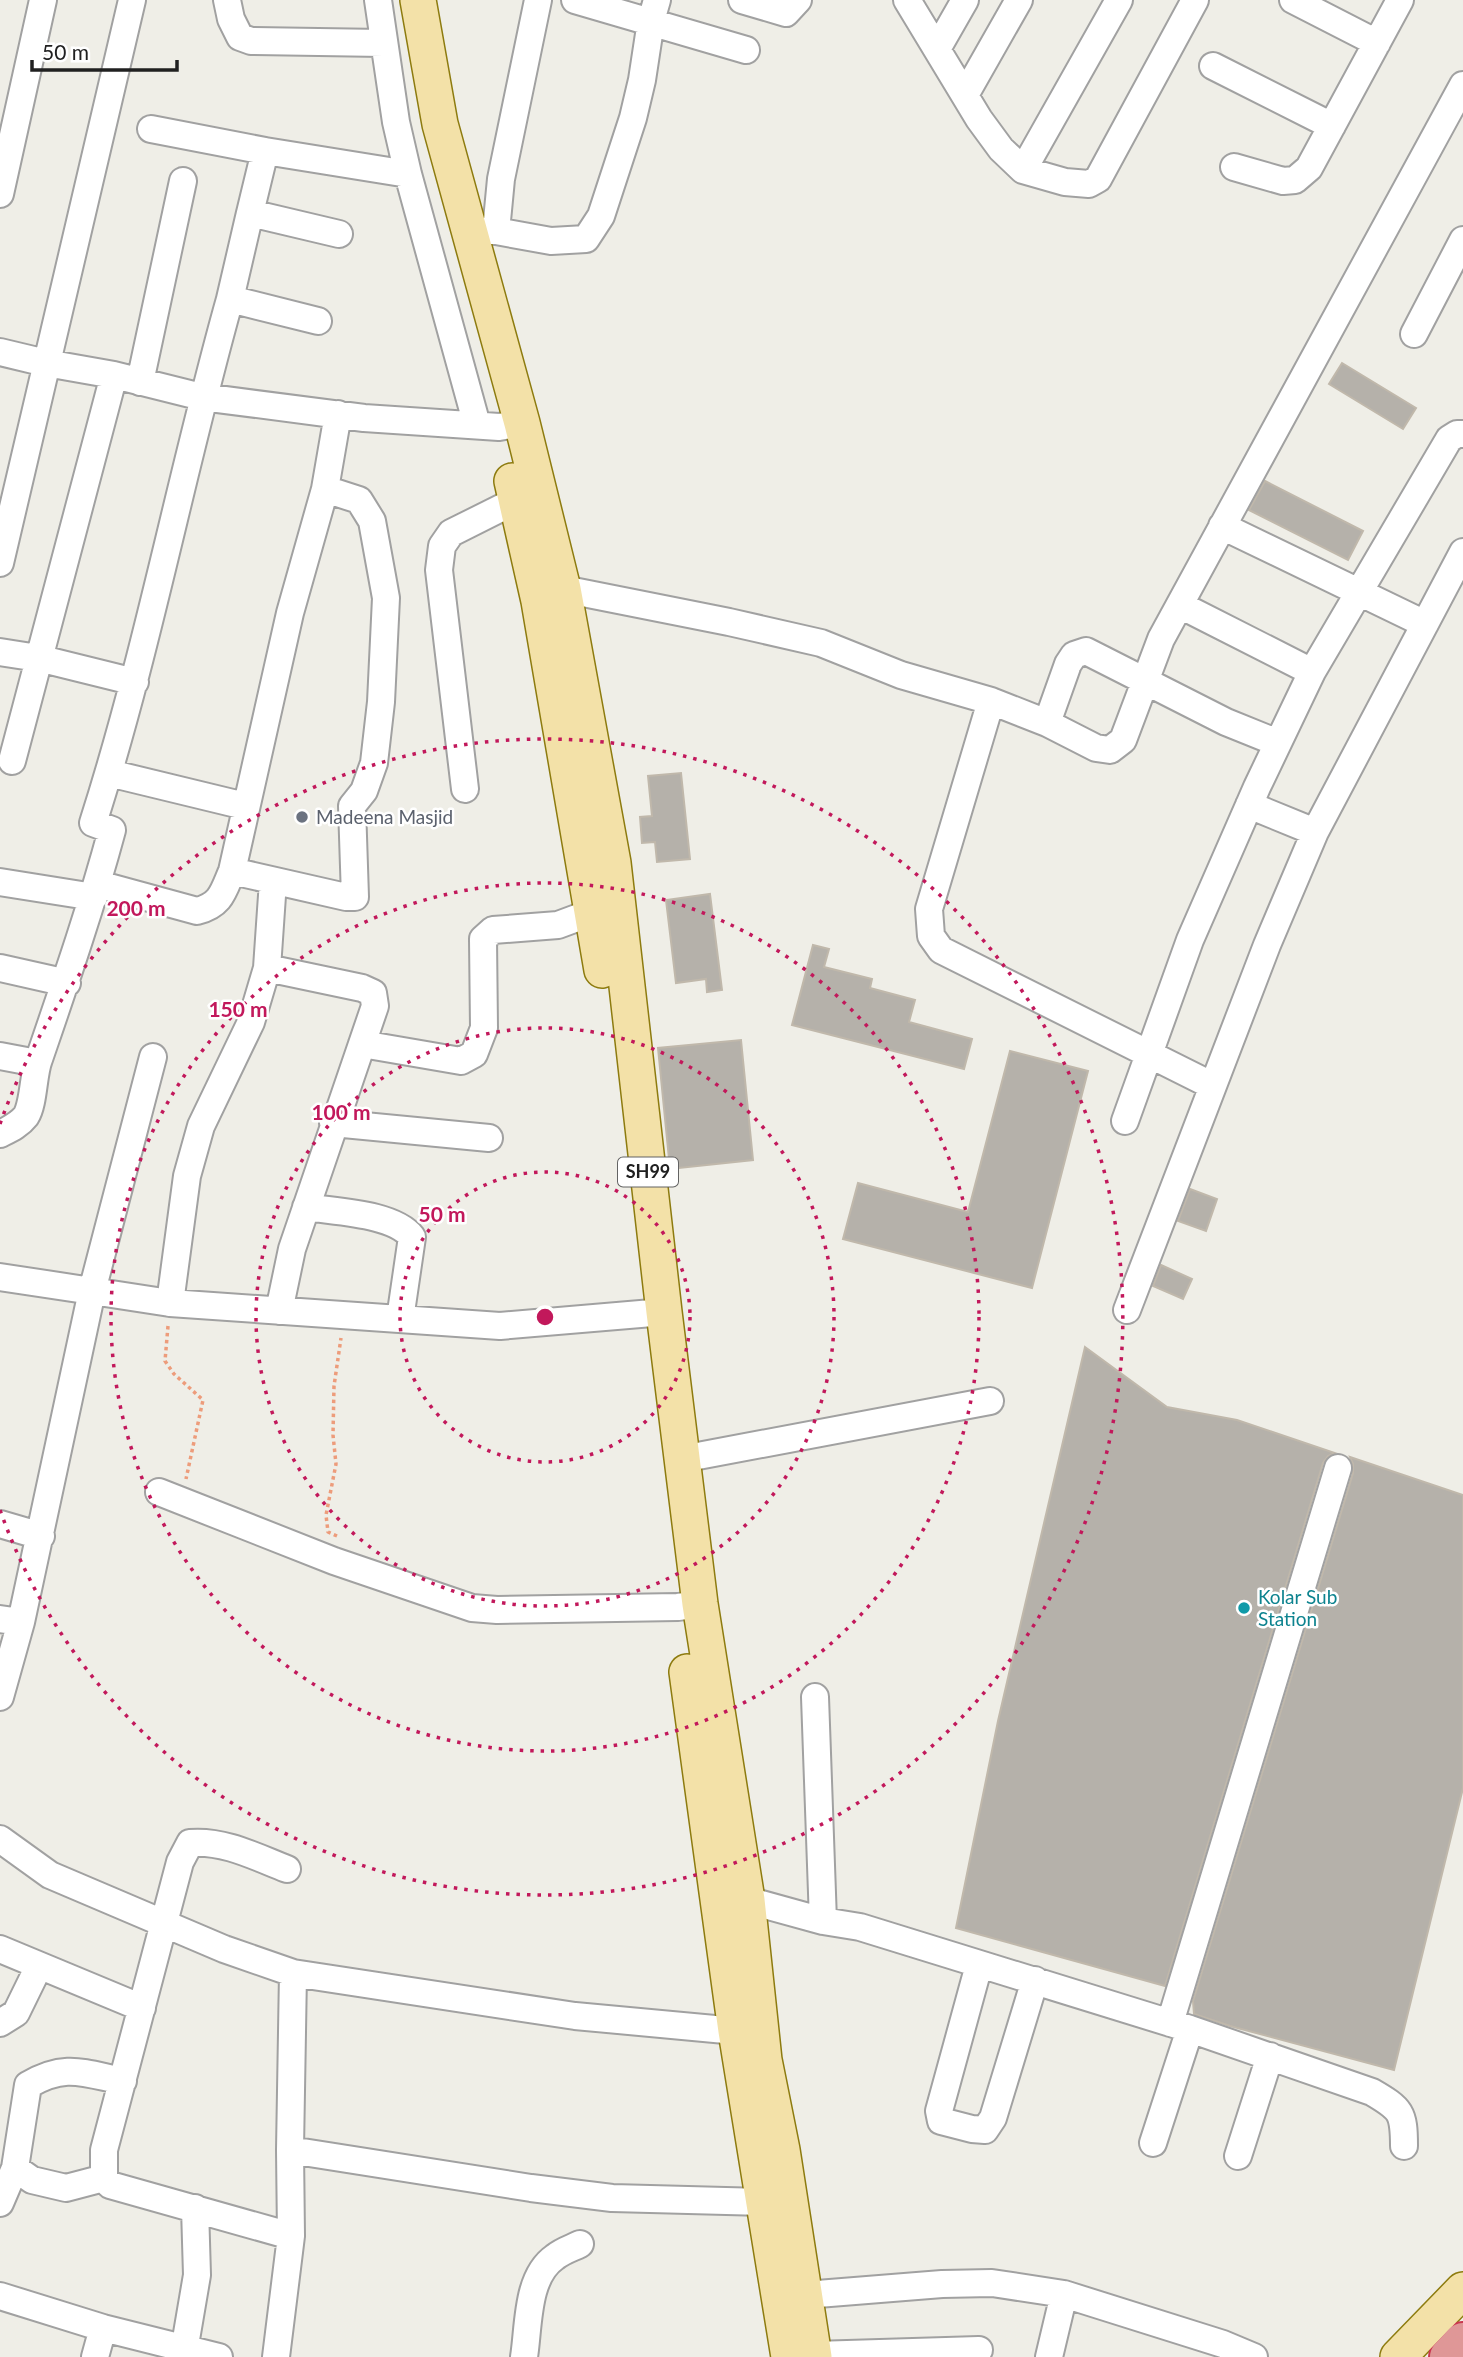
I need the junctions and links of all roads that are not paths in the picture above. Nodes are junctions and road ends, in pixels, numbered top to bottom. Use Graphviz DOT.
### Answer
graph roads {
  1 [pos="43,0"];
  2 [pos="132,0"];
  3 [pos="228,0"];
  4 [pos="378,0"];
  5 [pos="395,0"];
  6 [pos="418,0"];
  7 [pos="538,0"];
  8 [pos="575,0"];
  9 [pos="742,0"];
  10 [pos="798,0"];
  11 [pos="907,0"];
  12 [pos="965,0"];
  13 [pos="1019,0"];
  14 [pos="1119,0"];
  15 [pos="1195,0"];
  16 [pos="1293,0"];
  17 [pos="1400,0"];
  18 [pos="654,11"];
  19 [pos="383,43"];
  20 [pos="1377,43"];
  21 [pos="937,49"];
  22 [pos="746,50"];
  23 [pos="1213,66"];
  24 [pos="1462,90"];
  25 [pos="965,95"];
  26 [pos="1332,126"];
  27 [pos="150,129"];
  28 [pos="265,151"];
  29 [pos="1234,167"];
  30 [pos="1023,170"];
  31 [pos="408,174"];
  32 [pos="183,181"];
  33 [pos="0,194"];
  34 [pos="250,213"];
  35 [pos="482,231"];
  36 [pos="339,234"];
  37 [pos="1463,240"];
  38 [pos="230,299"];
  39 [pos="318,321"];
  40 [pos="1415,334"];
  41 [pos="0,352"];
  42 [pos="46,363"];
  43 [pos="114,375"];
  44 [pos="140,382"];
  45 [pos="202,397"];
  46 [pos="338,414"];
  47 [pos="500,425"];
  48 [pos="1463,435"];
  49 [pos="325,489"];
  50 [pos="517,500"];
  51 [pos="1222,526"];
  52 [pos="1463,552"];
  53 [pos="0,563"];
  54 [pos="563,589"];
  55 [pos="1361,591"];
  56 [pos="1180,605"];
  57 [pos="1425,624"];
  58 [pos="0,652"];
  59 [pos="38,658"];
  60 [pos="1312,672"];
  61 [pos="1145,681"];
  62 [pos="135,682"];
  63 [pos="991,701"];
  64 [pos="1047,723"];
  65 [pos="1279,743"];
  66 [pos="12,761"];
  67 [pos="109,773"];
  68 [pos="465,789"];
  69 [pos="1249,805"];
  70 [pos="245,806"];
  71 [pos="1315,832"];
  72 [pos="232,872"];
  73 [pos="273,881"];
  74 [pos="0,882"];
  75 [pos="96,890"];
  76 [pos="593,912"];
  77 [pos="0,968"];
  78 [pos="267,968"];
  79 [pos="67,983"];
  80 [pos="362,1044"];
  81 [pos="1149,1055"];
  82 [pos="0,1056"];
  83 [pos="153,1056"];
  84 [pos="37,1062"];
  85 [pos="1213,1086"];
  86 [pos="1125,1121"];
  87 [pos="333,1123"];
  88 [pos="0,1134"];
  89 [pos="489,1138"];
  90 [pos="306,1207"];
  91 [pos="0,1277"];
  92 [pos="92,1291"];
  93 [pos="170,1303"];
  94 [pos="1127,1310"];
  95 [pos="279,1311"];
  96 [pos="652,1312"];
  97 [pos="400,1319"];
  98 [pos="990,1401"];
  99 [pos="682,1459"];
  100 [pos="1338,1468"];
  101 [pos="171,1497"];
  102 [pos="0,1524"];
  103 [pos="41,1536"];
  104 [pos="689,1606"];
  105 [pos="10,1620"];
  106 [pos="0,1697"];
  107 [pos="815,1697"];
  108 [pos="0,1839"];
  109 [pos="287,1869"];
  110 [pos="733,1899"];
  111 [pos="823,1921"];
  112 [pos="164,1923"];
  113 [pos="0,1950"];
  114 [pos="979,1965"];
  115 [pos="39,1966"];
  116 [pos="293,1973"];
  117 [pos="1035,1980"];
  118 [pos="142,2008"];
  119 [pos="0,2024"];
  120 [pos="1180,2026"];
  121 [pos="736,2031"];
  122 [pos="1270,2056"];
  123 [pos="123,2081"];
  124 [pos="1153,2143"];
  125 [pos="1404,2146"];
  126 [pos="290,2150"];
  127 [pos="1238,2157"];
  128 [pos="15,2168"];
  129 [pos="104,2178"];
  130 [pos="765,2202"];
  131 [pos="0,2203"];
  132 [pos="195,2208"];
  133 [pos="291,2236"];
  134 [pos="580,2244"];
  135 [pos="1463,2290"];
  136 [pos="1064,2294"];
  137 [pos="805,2295"];
  138 [pos="0,2296"];
  139 [pos="103,2328"];
  140 [pos="1463,2342"];
  141 [pos="979,2350"];
  142 [pos="184,2353"];
  143 [pos="95,2357"];
  144 [pos="219,2357"];
  145 [pos="276,2357"];
  146 [pos="524,2357"];
  147 [pos="806,2357"];
  148 [pos="1049,2357"];
  149 [pos="1254,2357"];
  150 [pos="1398,2357"];
  151 [pos="1449,2357"];
  1 -- 33 [label="street"];
  2 -- 42 [label="street"];
  3 -- 19 [label="street"];
  4 -- 19 [label="street"];
  5 -- 47 [label="main road, SH99"];
  6 -- 35 [label="main road, SH99"];
  7 -- 35 [label="street"];
  8 -- 18 [label="street"];
  9 -- 10 [label="street"];
  11 -- 21 [label="street"];
  12 -- 21 [label="street"];
  13 -- 25 [label="street"];
  14 -- 30 [label="street"];
  15 -- 30 [label="street"];
  16 -- 20 [label="street"];
  17 -- 20 [label="street"];
  18 -- 22 [label="street"];
  18 -- 35 [label="street"];
  19 -- 31 [label="street"];
  20 -- 26 [label="street"];
  21 -- 25 [label="street"];
  23 -- 26 [label="street"];
  24 -- 51 [label="street"];
  25 -- 30 [label="street"];
  26 -- 29 [label="street"];
  27 -- 28 [label="street"];
  28 -- 31 [label="street"];
  28 -- 34 [label="street"];
  31 -- 47 [label="street"];
  32 -- 44 [label="street"];
  34 -- 36 [label="street"];
  34 -- 38 [label="street"];
  35 -- 47 [label="main road, SH99"];
  37 -- 40 [label="street"];
  38 -- 39 [label="street"];
  38 -- 45 [label="street"];
  41 -- 42 [label="street"];
  42 -- 43 [label="street"];
  42 -- 53 [label="street"];
  43 -- 44 [label="street"];
  43 -- 59 [label="street"];
  44 -- 45 [label="street"];
  45 -- 46 [label="street"];
  45 -- 62 [label="street"];
  46 -- 47 [label="street"];
  46 -- 49 [label="street"];
  47 -- 50 [label="main road, SH99"];
  47 -- 54 [label="main road, SH99"];
  48 -- 55 [label="street"];
  49 -- 70 [label="street"];
  49 -- 73 [label="street"];
  50 -- 68 [label="street"];
  50 -- 76 [label="main road, SH99"];
  51 -- 55 [label="street"];
  51 -- 56 [label="street"];
  52 -- 57 [label="street"];
  54 -- 63 [label="street"];
  54 -- 96 [label="main road, SH99"];
  55 -- 57 [label="street"];
  55 -- 60 [label="street"];
  56 -- 60 [label="street"];
  56 -- 61 [label="street"];
  57 -- 71 [label="street"];
  58 -- 59 [label="street"];
  59 -- 62 [label="street"];
  59 -- 66 [label="street"];
  60 -- 65 [label="street"];
  61 -- 64 [label="street"];
  61 -- 64 [label="street"];
  61 -- 65 [label="street"];
  62 -- 67 [label="street"];
  63 -- 64 [label="street"];
  63 -- 81 [label="street"];
  65 -- 69 [label="street"];
  67 -- 70 [label="street"];
  67 -- 75 [label="street"];
  69 -- 71 [label="street"];
  69 -- 81 [label="street"];
  70 -- 72 [label="street"];
  71 -- 85 [label="street"];
  72 -- 73 [label="street"];
  72 -- 75 [label="street"];
  73 -- 78 [label="street"];
  74 -- 75 [label="street"];
  75 -- 79 [label="street"];
  76 -- 80 [label="street"];
  76 -- 96 [label="main road, SH99"];
  77 -- 79 [label="street"];
  78 -- 80 [label="street"];
  78 -- 93 [label="street"];
  79 -- 84 [label="street"];
  80 -- 87 [label="street"];
  81 -- 85 [label="street"];
  81 -- 86 [label="street"];
  82 -- 84 [label="street"];
  83 -- 92 [label="street"];
  84 -- 88 [label="street"];
  85 -- 94 [label="street"];
  87 -- 89 [label="street"];
  87 -- 90 [label="street"];
  90 -- 95 [label="street"];
  90 -- 97 [label="street"];
  91 -- 92 [label="street"];
  92 -- 93 [label="street"];
  92 -- 103 [label="street"];
  93 -- 95 [label="street"];
  95 -- 97 [label="street"];
  96 -- 97 [label="street"];
  96 -- 99 [label="main road, SH99"];
  96 -- 104 [label="main road, SH99"];
  98 -- 99 [label="street"];
  99 -- 104 [label="main road, SH99"];
  100 -- 120 [label="street"];
  101 -- 104 [label="street"];
  102 -- 103 [label="street"];
  103 -- 105 [label="street"];
  104 -- 110 [label="main road, SH99"];
  105 -- 106 [label="street"];
  107 -- 111 [label="street"];
  108 -- 112 [label="street"];
  109 -- 112 [label="street"];
  110 -- 111 [label="street"];
  110 -- 121 [label="main road, SH99"];
  110 -- 137 [label="main road, SH99"];
  111 -- 114 [label="street"];
  112 -- 116 [label="street"];
  112 -- 118 [label="street"];
  113 -- 115 [label="street"];
  114 -- 117 [label="street"];
  114 -- 117 [label="street"];
  115 -- 118 [label="street"];
  115 -- 119 [label="street"];
  116 -- 121 [label="street"];
  116 -- 126 [label="street"];
  117 -- 120 [label="street"];
  118 -- 123 [label="street"];
  120 -- 122 [label="street"];
  120 -- 124 [label="street"];
  121 -- 130 [label="main road, SH99"];
  122 -- 125 [label="street"];
  122 -- 127 [label="street"];
  123 -- 128 [label="street"];
  123 -- 129 [label="street"];
  126 -- 130 [label="street"];
  126 -- 133 [label="street"];
  128 -- 129 [label="street"];
  128 -- 131 [label="street"];
  129 -- 132 [label="street"];
  130 -- 147 [label="main road, SH99"];
  132 -- 133 [label="street"];
  132 -- 142 [label="street"];
  133 -- 145 [label="street"];
  134 -- 146 [label="street"];
  135 -- 150 [label="main road"];
  136 -- 137 [label="street"];
  136 -- 148 [label="street"];
  136 -- 149 [label="street"];
  137 -- 147 [label="main road, SH99"];
  138 -- 139 [label="street"];
  139 -- 142 [label="street"];
  139 -- 143 [label="street"];
  140 -- 151 [label="highway"];
  141 -- 147 [label="street"];
  142 -- 144 [label="street"];
}
